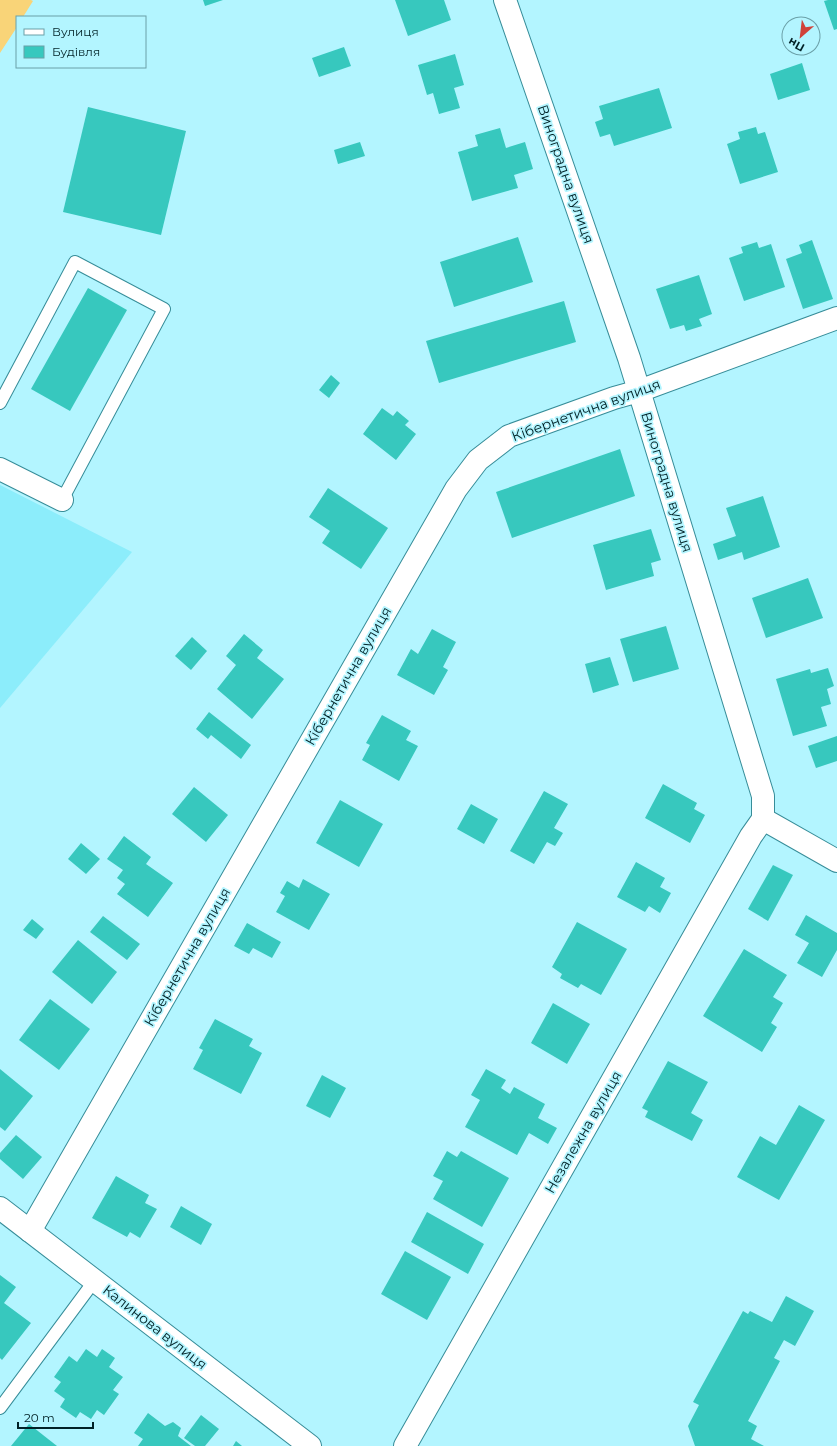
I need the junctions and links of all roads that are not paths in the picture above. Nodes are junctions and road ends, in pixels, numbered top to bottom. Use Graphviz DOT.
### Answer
graph roads {
  1 [pos="505,0"];
  2 [pos="837,318"];
  3 [pos="639,391"];
  4 [pos="0,403"];
  5 [pos="0,469"];
  6 [pos="62,500"];
  7 [pos="762,819"];
  8 [pos="837,861"];
  9 [pos="0,1208"];
  10 [pos="30,1231"];
  11 [pos="95,1280"];
  12 [pos="0,1408"];
  13 [pos="310,1446"];
  14 [pos="405,1446"];
  1 -- 3 [label="street, Виноградна вулиця"];
  2 -- 3 [label="street, Кібернетична вулиця"];
  3 -- 7 [label="street, Виноградна вулиця"];
  3 -- 10 [label="street, Кібернетична вулиця"];
  4 -- 6 [label="lane"];
  5 -- 6 [label="street"];
  7 -- 8 [label="street"];
  7 -- 14 [label="street, Незалежна вулиця"];
  9 -- 10 [label="street, Калинова вулиця"];
  10 -- 11 [label="street, Калинова вулиця"];
  11 -- 12 [label="lane"];
  11 -- 13 [label="street, Калинова вулиця"];
}
